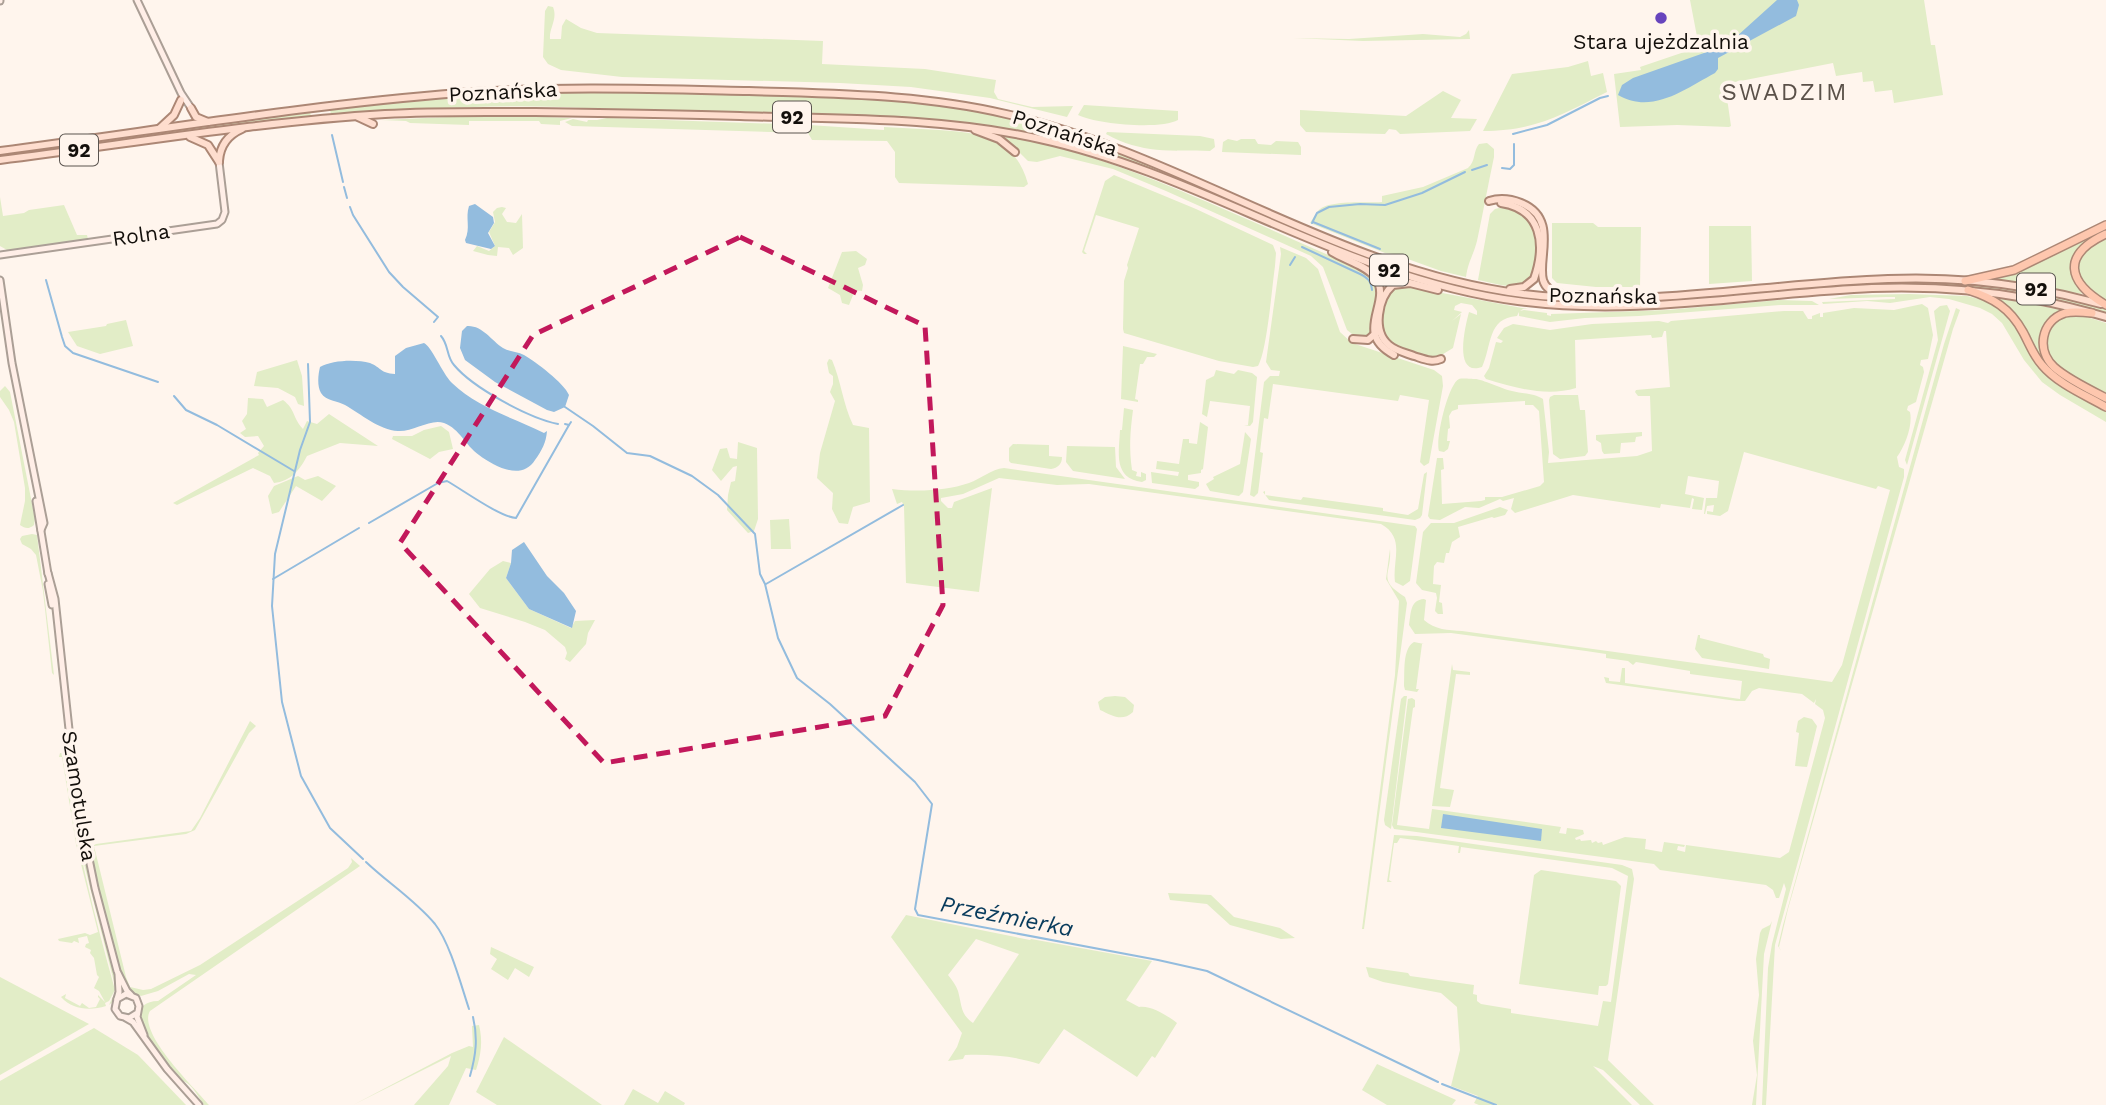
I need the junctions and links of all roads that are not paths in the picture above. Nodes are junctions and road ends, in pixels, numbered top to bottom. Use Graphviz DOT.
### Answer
graph roads {
  1 [pos="137,0"];
  2 [pos="181,96"];
  3 [pos="191,108"];
  4 [pos="349,116"];
  5 [pos="210,123"];
  6 [pos="373,124"];
  7 [pos="963,126"];
  8 [pos="250,127"];
  9 [pos="158,130"];
  10 [pos="174,137"];
  11 [pos="0,151"];
  12 [pos="1015,152"];
  13 [pos="0,160"];
  14 [pos="219,162"];
  15 [pos="2106,225"];
  16 [pos="2106,234"];
  17 [pos="1316,242"];
  18 [pos="0,255"];
  19 [pos="0,280"];
  20 [pos="1965,281"];
  21 [pos="1493,289"];
  22 [pos="1968,290"];
  23 [pos="1464,292"];
  24 [pos="1589,299"];
  25 [pos="2106,305"];
  26 [pos="2092,313"];
  27 [pos="0,316"];
  28 [pos="2106,317"];
  29 [pos="1379,327"];
  30 [pos="1375,335"];
  31 [pos="8,337"];
  32 [pos="1353,339"];
  33 [pos="1394,355"];
  34 [pos="1441,359"];
  35 [pos="2106,398"];
  36 [pos="2106,407"];
  37 [pos="117,971"];
  38 [pos="131,995"];
  39 [pos="117,999"];
  40 [pos="136,1013"];
  41 [pos="126,1018"];
  42 [pos="147,1041"];
  43 [pos="199,1105"];
  1 -- 2 [label="street"];
  2 -- 3 [label="street"];
  2 -- 9 [label="main road"];
  3 -- 5 [label="main road"];
  4 -- 6 [label="main road"];
  4 -- 7 [label="main road, Poznańska / 92"];
  4 -- 8 [label="main road, Poznańska / 92"];
  5 -- 9 [label="main road, Poznańska / 92"];
  5 -- 21 [label="main road, Poznańska / 92"];
  7 -- 12 [label="main road"];
  7 -- 17 [label="main road, Poznańska / 92"];
  8 -- 10 [label="main road, Poznańska / 92"];
  8 -- 14 [label="main road"];
  9 -- 11 [label="main road, Poznańska / 92"];
  10 -- 13 [label="main road, Poznańska / 92"];
  10 -- 14 [label="main road"];
  14 -- 18 [label="street, Rolna"];
  15 -- 20 [label="highway"];
  16 -- 25 [label="highway"];
  17 -- 23 [label="main road, Poznańska / 92"];
  17 -- 30 [label="main road"];
  19 -- 31 [label="street, Szamotulska"];
  20 -- 24 [label="main road, Poznańska / 92"];
  20 -- 25 [label="main road, Poznańska / 92"];
  21 -- 24 [label="main road, Poznańska / 92"];
  21 -- 24 [label="main road"];
  22 -- 23 [label="main road, Poznańska / 92"];
  22 -- 26 [label="main road, Poznańska / 92"];
  22 -- 36 [label="highway"];
  23 -- 29 [label="main road"];
  26 -- 28 [label="main road, Poznańska / 92"];
  26 -- 35 [label="highway"];
  27 -- 31 [label="street"];
  29 -- 30 [label="main road"];
  29 -- 34 [label="main road"];
  30 -- 32 [label="main road"];
  30 -- 33 [label="main road"];
  31 -- 37 [label="street, Szamotulska"];
  37 -- 38 [label="street, Szamotulska"];
  37 -- 39 [label="street, Szamotulska"];
  38 -- 39 [label="street"];
  38 -- 40 [label="street"];
  39 -- 41 [label="street"];
  40 -- 41 [label="street"];
  40 -- 42 [label="street"];
  41 -- 42 [label="street"];
  42 -- 43 [label="street"];
}
